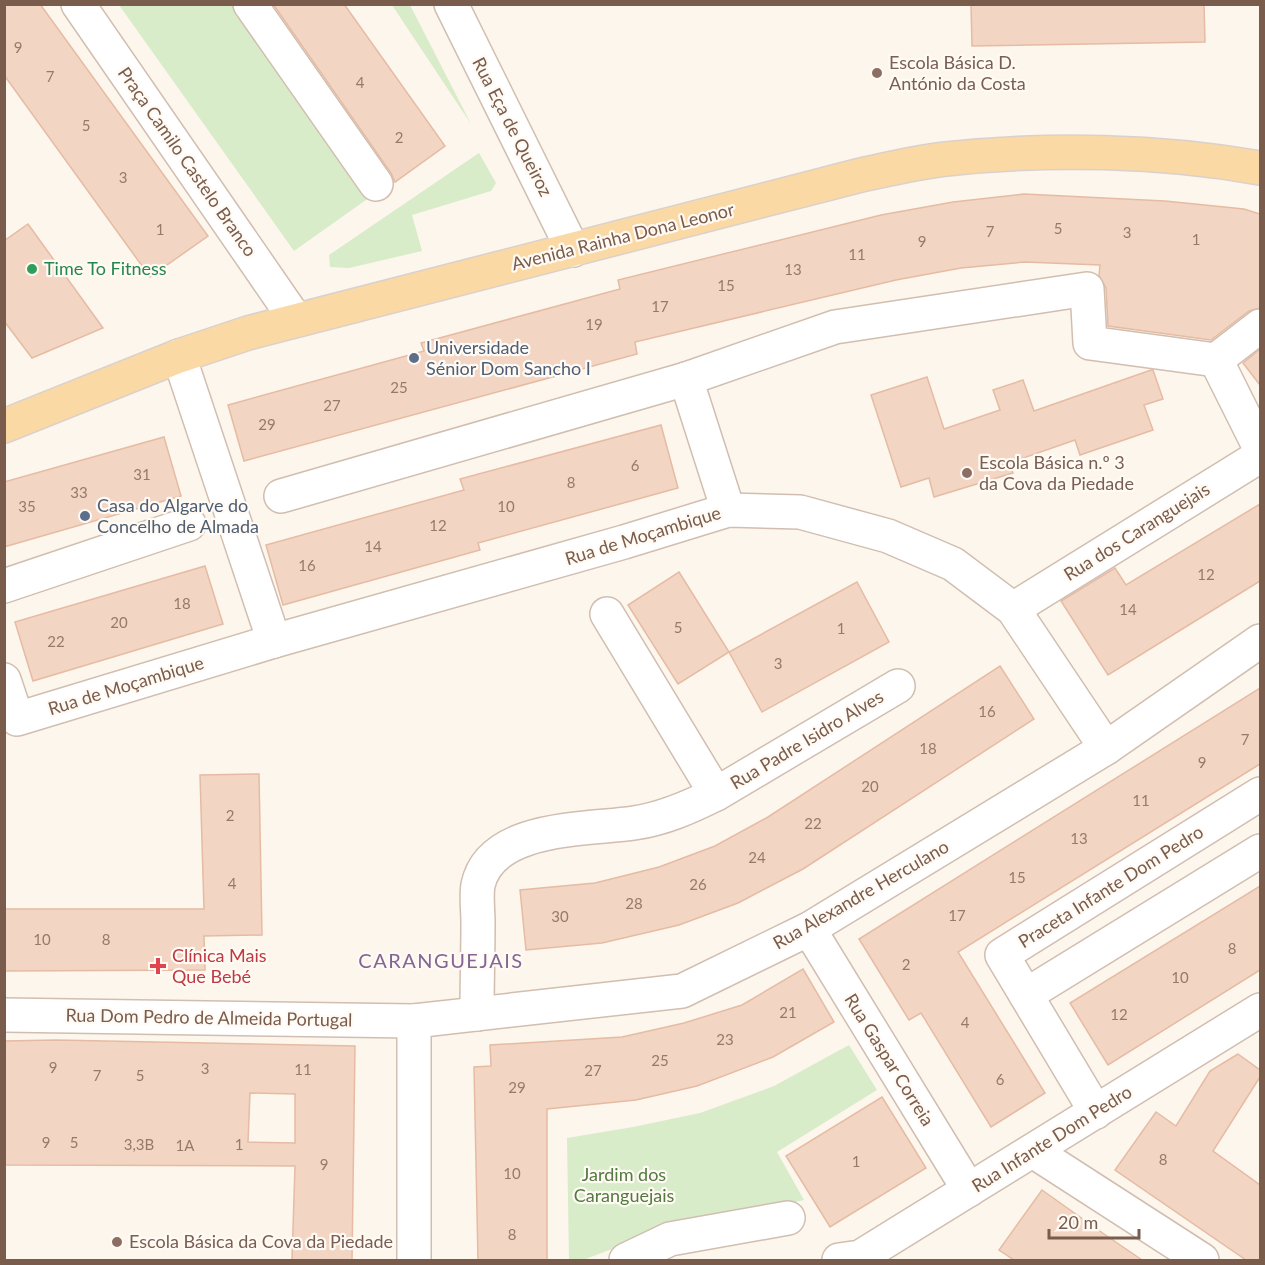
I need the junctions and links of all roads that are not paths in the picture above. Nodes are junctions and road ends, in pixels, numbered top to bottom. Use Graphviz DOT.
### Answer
graph roads {
  1 [pos="78,4"];
  2 [pos="250,4"];
  3 [pos="460,14"];
  4 [pos="1260,161"];
  5 [pos="376,184"];
  6 [pos="573,250"];
  7 [pos="296,320"];
  8 [pos="1260,326"];
  9 [pos="178,356"];
  10 [pos="1216,360"];
  11 [pos="686,379"];
  12 [pos="4,426"];
  13 [pos="1260,448"];
  14 [pos="1260,456"];
  15 [pos="281,496"];
  16 [pos="728,510"];
  17 [pos="189,524"];
  18 [pos="4,586"];
  19 [pos="1013,609"];
  20 [pos="606,614"];
  21 [pos="274,641"];
  22 [pos="1260,641"];
  23 [pos="4,680"];
  24 [pos="898,686"];
  25 [pos="1106,748"];
  26 [pos="716,794"];
  27 [pos="1260,794"];
  28 [pos="1260,851"];
  29 [pos="809,929"];
  30 [pos="1026,995"];
  31 [pos="1260,1010"];
  32 [pos="477,1014"];
  33 [pos="4,1015"];
  34 [pos="414,1021"];
  35 [pos="1096,1112"];
  36 [pos="1033,1151"];
  37 [pos="969,1190"];
  38 [pos="788,1218"];
  39 [pos="414,1260"];
  40 [pos="626,1260"];
  41 [pos="839,1260"];
  42 [pos="1202,1260"];
  1 -- 7 [label="street, Praça Camilo Castelo Branco"];
  2 -- 5 [label="street"];
  3 -- 6 [label="street, Rua Eça de Queiroz"];
  4 -- 6 [label="main road, Avenida Rainha Dona Leonor"];
  6 -- 7 [label="main road, Avenida Rainha Dona Leonor"];
  7 -- 9 [label="main road, Avenida Rainha Dona Leonor"];
  8 -- 10 [label="street"];
  9 -- 12 [label="main road, Avenida Rainha Dona Leonor"];
  9 -- 21 [label="street"];
  10 -- 11 [label="street"];
  10 -- 13 [label="street"];
  11 -- 15 [label="street"];
  11 -- 16 [label="street"];
  14 -- 19 [label="street, Rua dos Caranguejais"];
  16 -- 19 [label="street, Rua de Moçambique"];
  16 -- 21 [label="street, Rua de Moçambique"];
  17 -- 18 [label="street"];
  19 -- 25 [label="street, Rua de Moçambique"];
  20 -- 26 [label="street, Rua Padre Isidro Alves"];
  21 -- 23 [label="street, Rua de Moçambique"];
  22 -- 25 [label="street, Rua Alexandre Herculano"];
  24 -- 26 [label="street, Rua Padre Isidro Alves"];
  25 -- 29 [label="street, Rua Alexandre Herculano"];
  26 -- 32 [label="street, Rua Padre Isidro Alves"];
  27 -- 30 [label="street, Praceta Infante Dom Pedro"];
  28 -- 30 [label="street"];
  29 -- 32 [label="street, Rua Alexandre Herculano"];
  29 -- 37 [label="street, Rua Gaspar Correia"];
  30 -- 35 [label="street, Praceta Infante Dom Pedro"];
  31 -- 35 [label="street, Rua Infante Dom Pedro"];
  32 -- 34 [label="street, Rua Alexandre Herculano"];
  33 -- 34 [label="street, Rua Dom Pedro de Almeida Portugal"];
  34 -- 39 [label="street"];
  35 -- 36 [label="street, Rua Infante Dom Pedro"];
  36 -- 37 [label="street, Rua Infante Dom Pedro"];
  36 -- 42 [label="street"];
  37 -- 41 [label="street, Rua Infante Dom Pedro"];
  38 -- 40 [label="street"];
}
